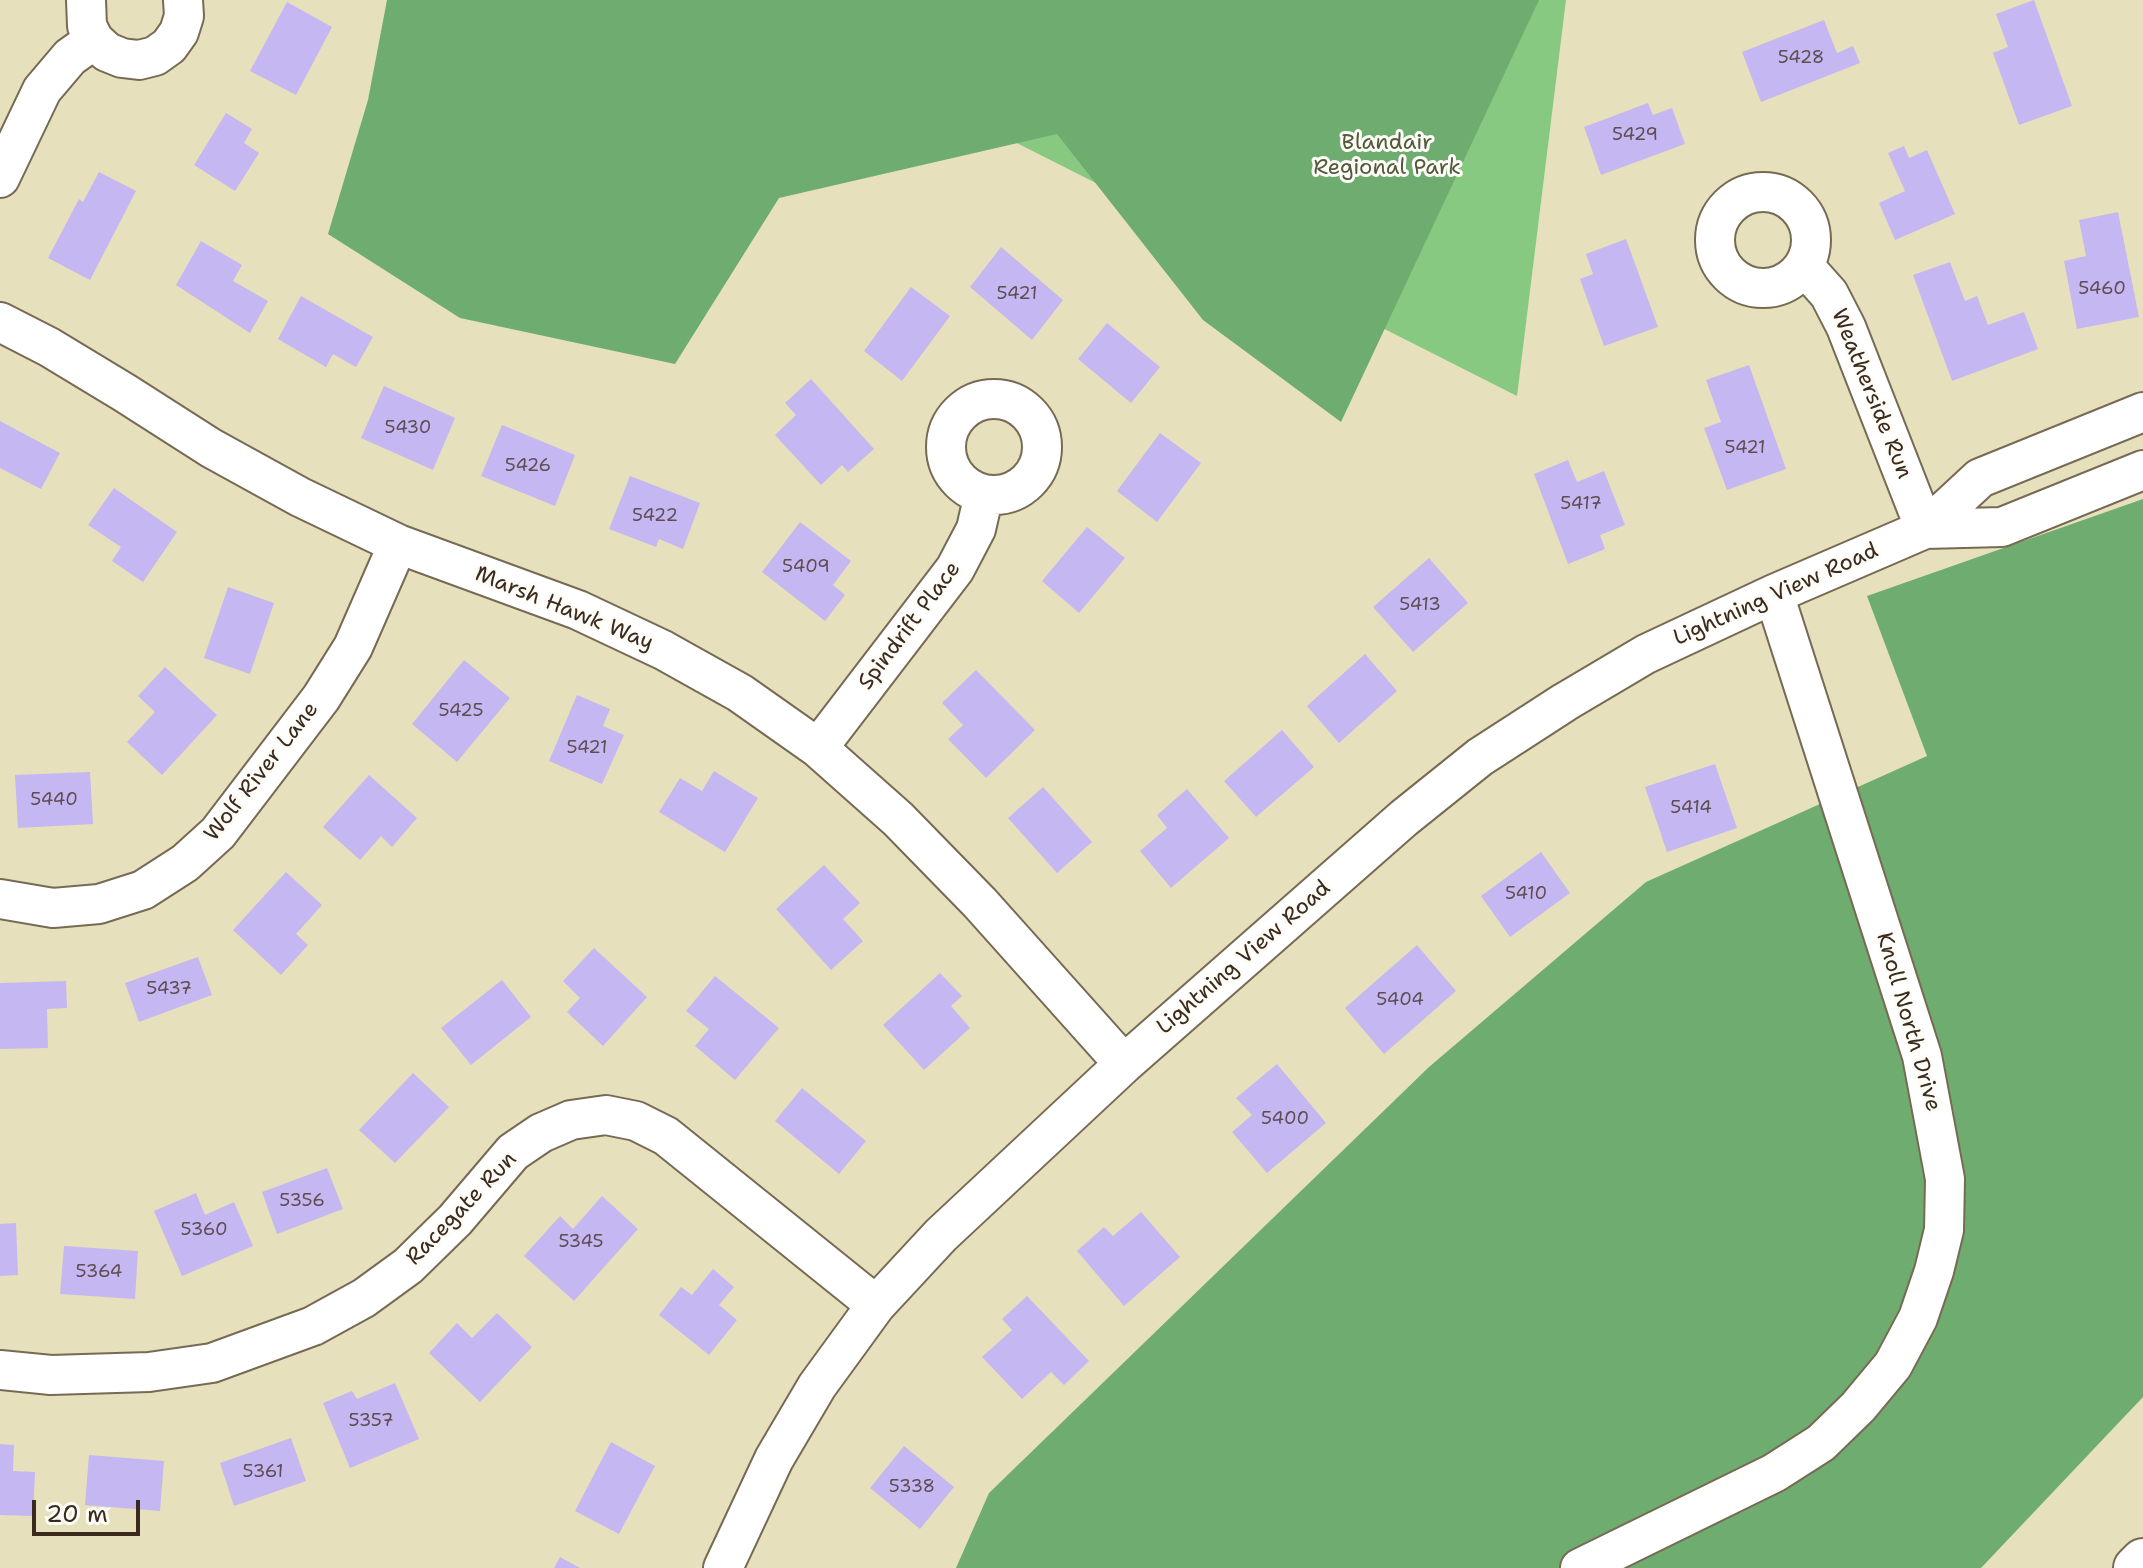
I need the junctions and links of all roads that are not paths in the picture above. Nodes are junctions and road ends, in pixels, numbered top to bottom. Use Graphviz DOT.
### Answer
graph roads {
  1 [pos="86,0"];
  2 [pos="183,0"];
  3 [pos="94,40"];
  4 [pos="0,178"];
  5 [pos="1804,266"];
  6 [pos="0,322"];
  7 [pos="2143,412"];
  8 [pos="2143,470"];
  9 [pos="984,494"];
  10 [pos="1925,529"];
  11 [pos="398,544"];
  12 [pos="1774,594"];
  13 [pos="818,748"];
  14 [pos="0,899"];
  15 [pos="1124,1064"];
  16 [pos="876,1305"];
  17 [pos="0,1370"];
  18 [pos="2143,1561"];
  19 [pos="723,1568"];
  20 [pos="1580,1568"];
  21 [pos="2136,1568"];
  1 -- 3 [label="street"];
  2 -- 3 [label="street"];
  3 -- 4 [label="street"];
  5 -- 10 [label="street, Weatherside Run"];
  6 -- 11 [label="street, Marsh Hawk Way"];
  7 -- 10 [label="street, Lightning View Road"];
  8 -- 10 [label="street, Lightning View Road"];
  9 -- 13 [label="street, Spindrift Place"];
  10 -- 12 [label="street, Lightning View Road"];
  11 -- 13 [label="street, Marsh Hawk Way"];
  11 -- 14 [label="street, Wolf River Lane"];
  12 -- 15 [label="street, Lightning View Road"];
  12 -- 20 [label="street, Knoll North Drive"];
  13 -- 15 [label="street, Marsh Hawk Way"];
  15 -- 16 [label="street, Lightning View Road"];
  16 -- 17 [label="street, Racegate Run"];
  16 -- 19 [label="street, Lightning View Road"];
  18 -- 21 [label="main road"];
}
